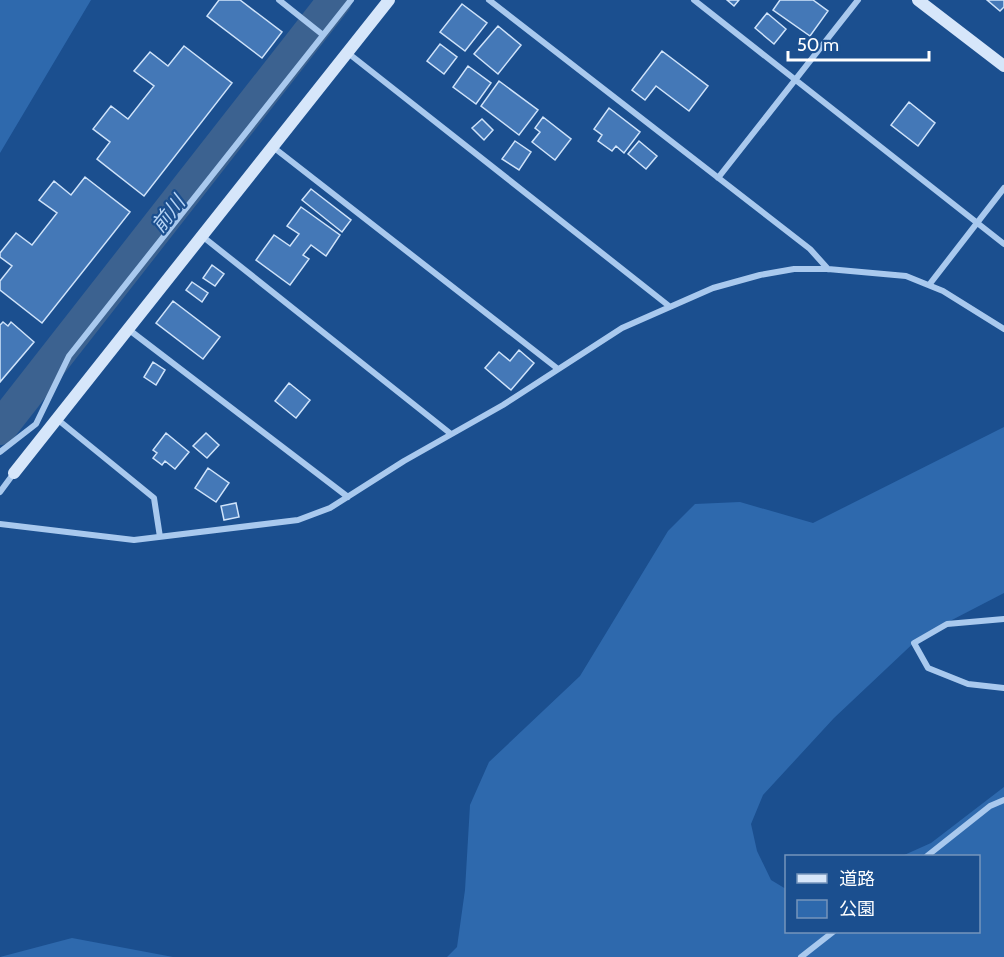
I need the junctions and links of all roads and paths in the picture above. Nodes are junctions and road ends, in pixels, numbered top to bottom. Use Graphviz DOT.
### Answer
graph roads {
  1 [pos="279,0"];
  2 [pos="351,0"];
  3 [pos="389,0"];
  4 [pos="489,0"];
  5 [pos="694,0"];
  6 [pos="858,0"];
  7 [pos="918,0"];
  8 [pos="323,35"];
  9 [pos="348,52"];
  10 [pos="1004,66"];
  11 [pos="796,80"];
  12 [pos="273,147"];
  13 [pos="718,178"];
  14 [pos="1004,188"];
  15 [pos="977,223"];
  16 [pos="202,236"];
  17 [pos="1004,244"];
  18 [pos="828,269"];
  19 [pos="929,285"];
  20 [pos="669,306"];
  21 [pos="128,329"];
  22 [pos="1004,329"];
  23 [pos="558,369"];
  24 [pos="57,418"];
  25 [pos="36,424"];
  26 [pos="45,434"];
  27 [pos="451,434"];
  28 [pos="0,452"];
  29 [pos="14,473"];
  30 [pos="0,492"];
  31 [pos="348,497"];
  32 [pos="0,525"];
  33 [pos="160,537"];
  34 [pos="1004,619"];
  35 [pos="1004,688"];
  36 [pos="1004,800"];
  37 [pos="928,855"];
  38 [pos="832,933"];
  39 [pos="801,957"];
  1 -- 8 [label="street"];
  2 -- 8 [label="street"];
  3 -- 9 [label="street"];
  4 -- 13 [label="street"];
  5 -- 11 [label="street"];
  6 -- 11 [label="street"];
  7 -- 10 [label="street"];
  8 -- 25 [label="street"];
  9 -- 12 [label="street"];
  9 -- 20 [label="street"];
  11 -- 13 [label="street"];
  11 -- 15 [label="street"];
  12 -- 16 [label="street"];
  12 -- 23 [label="street"];
  13 -- 18 [label="street"];
  14 -- 15 [label="street"];
  15 -- 17 [label="street"];
  15 -- 19 [label="street"];
  16 -- 21 [label="street"];
  16 -- 27 [label="street"];
  18 -- 19 [label="street"];
  18 -- 20 [label="street"];
  19 -- 22 [label="street"];
  20 -- 23 [label="street"];
  21 -- 24 [label="street"];
  21 -- 31 [label="street"];
  23 -- 27 [label="street"];
  24 -- 26 [label="street"];
  24 -- 33 [label="street"];
  25 -- 26 [label="street"];
  25 -- 28 [label="street"];
  26 -- 29 [label="street"];
  27 -- 31 [label="street"];
  29 -- 30 [label="street"];
  31 -- 33 [label="street"];
  32 -- 33 [label="street"];
  34 -- 35 [label="street"];
  36 -- 37 [label="street"];
  38 -- 39 [label="street"];
}
